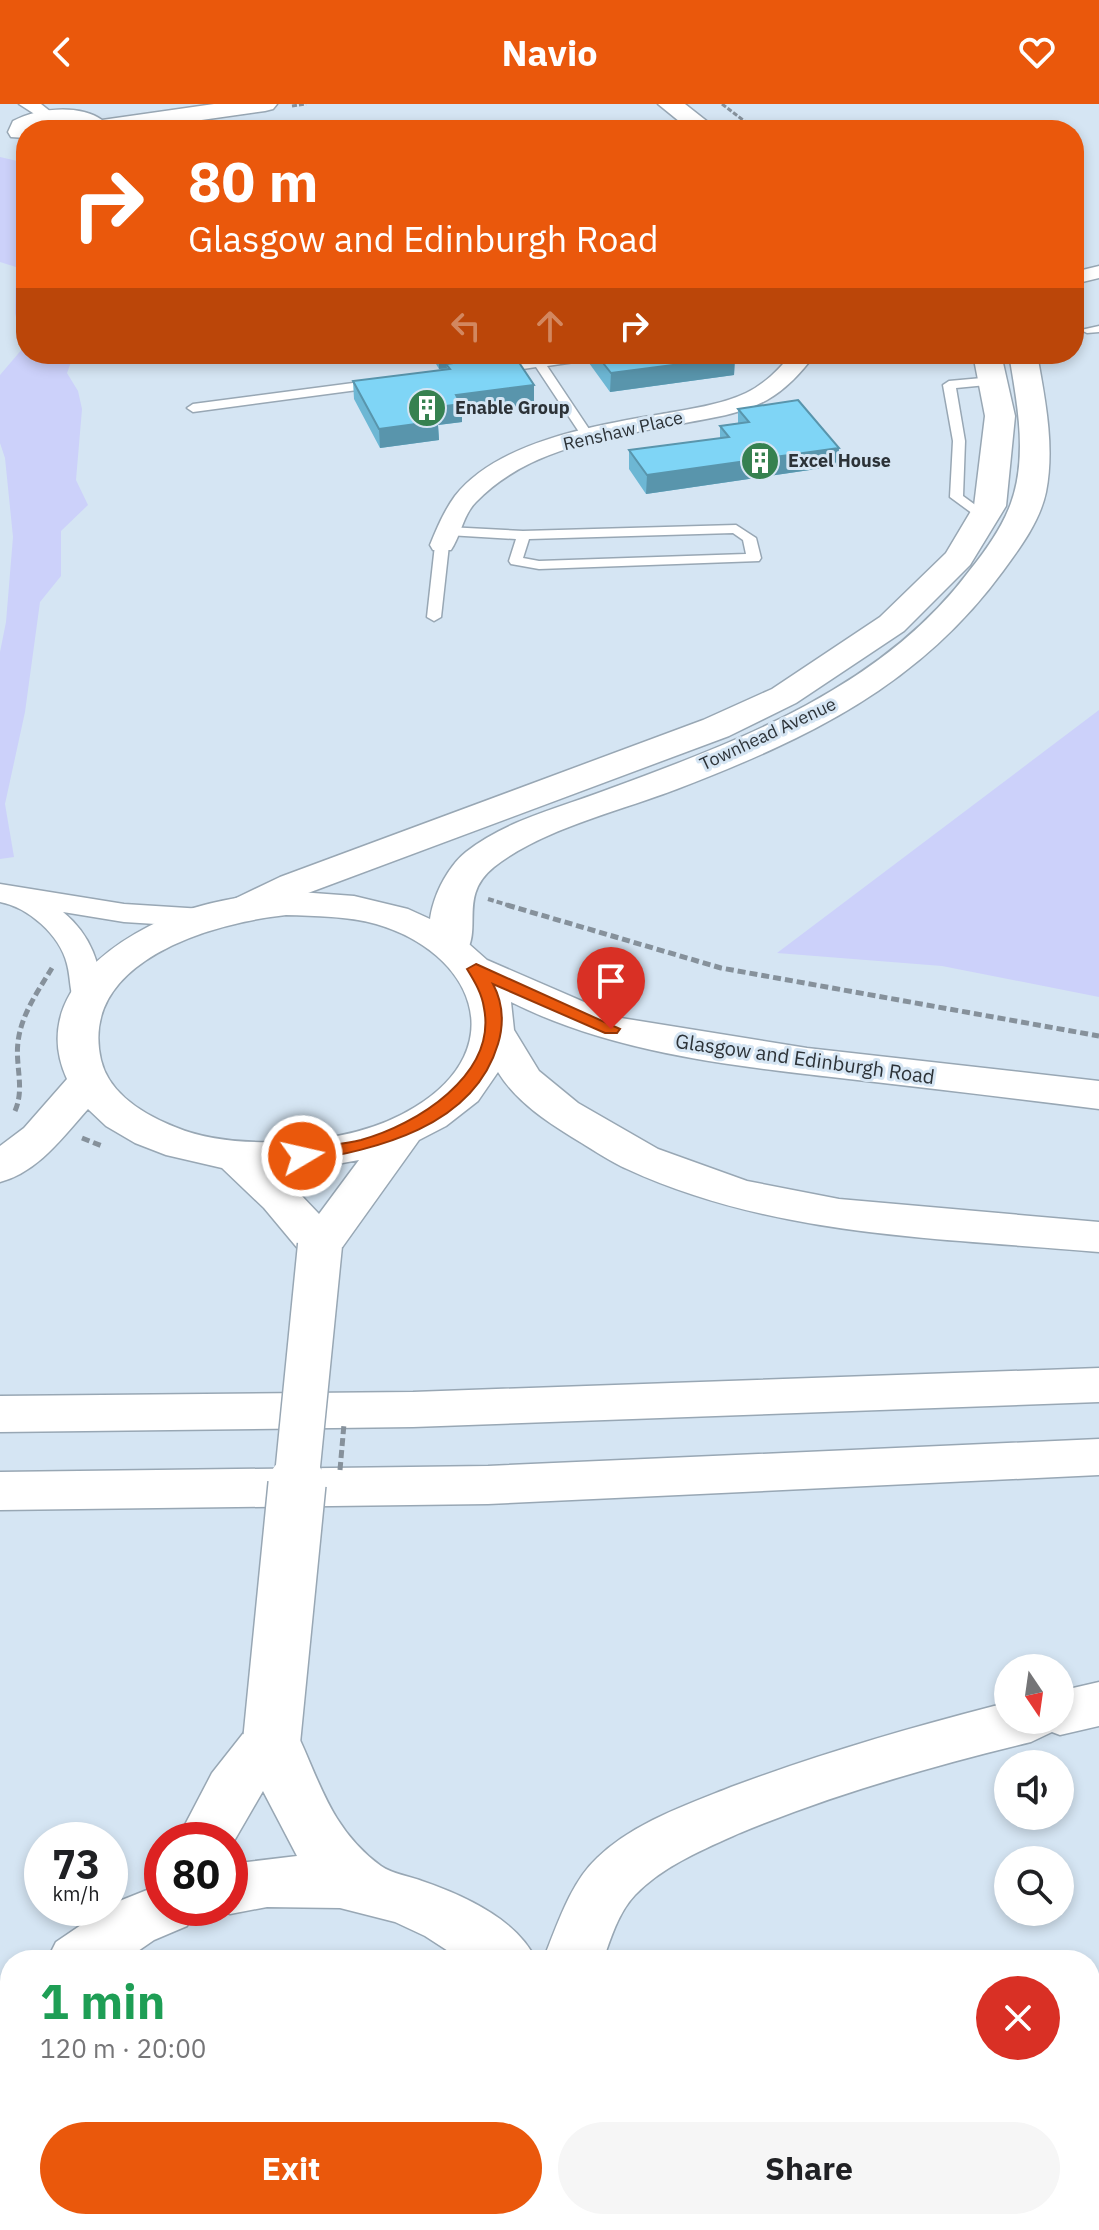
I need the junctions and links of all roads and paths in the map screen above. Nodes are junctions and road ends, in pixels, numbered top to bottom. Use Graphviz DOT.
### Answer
graph roads {
  1 [pos="265,104"];
  2 [pos="670,104"];
  3 [pos="701,104"];
  4 [pos="38,110"];
  5 [pos="718,119"];
  6 [pos="88,120"];
  7 [pos="155,120"];
  8 [pos="532,364"];
  9 [pos="540,364"];
  10 [pos="796,364"];
  11 [pos="1025,364"];
  12 [pos="990,367"];
  13 [pos="476,372"];
  14 [pos="397,382"];
  15 [pos="193,408"];
  16 [pos="587,435"];
  17 [pos="523,535"];
  18 [pos="445,538"];
  19 [pos="434,617"];
  20 [pos="12,896"];
  21 [pos="454,896"];
  22 [pos="248,907"];
  23 [pos="203,918"];
  24 [pos="73,937"];
  25 [pos="463,957"];
  26 [pos="88,1000"];
  27 [pos="494,1032"];
  28 [pos="1099,1036"];
  29 [pos="88,1081"];
  30 [pos="1099,1095"];
  31 [pos="51,1126"];
  32 [pos="404,1130"];
  33 [pos="114,1151"];
  34 [pos="236,1157"];
  35 [pos="0,1168"];
  36 [pos="1099,1237"];
  37 [pos="320,1245"];
  38 [pos="1099,1385"];
  39 [pos="0,1414"];
  40 [pos="1099,1457"];
  41 [pos="0,1491"];
  42 [pos="1099,1704"];
  43 [pos="1074,1710"];
  44 [pos="994,1730"];
  45 [pos="272,1737"];
  46 [pos="215,1822"];
  47 [pos="248,1887"];
  48 [pos="364,1887"];
  49 [pos="144,1914"];
  50 [pos="92,1950"];
  51 [pos="495,1950"];
  52 [pos="577,1950"];
  1 -- 7 [label="main road"];
  2 -- 5 [label="main road"];
  3 -- 5 [label="main road"];
  4 -- 6 [label="main road"];
  8 -- 13 [label="lane"];
  9 -- 16 [label="lane"];
  10 -- 16 [label="street, Renshaw Place"];
  11 -- 21 [label="main road, Townhead Avenue"];
  12 -- 22 [label="main road, Townhead Avenue"];
  14 -- 15 [label="lane"];
  16 -- 18 [label="street, Renshaw Place"];
  17 -- 17 [label="lane"];
  17 -- 18 [label="lane"];
  18 -- 19 [label="lane, Renshaw Place"];
  20 -- 23 [label="street"];
  20 -- 24 [label="street"];
  21 -- 25 [label="main road"];
  21 -- 28 [label="path"];
  22 -- 23 [label="main road"];
  22 -- 25 [label="main road, Glasgow and Edinburgh Road"];
  23 -- 26 [label="main road"];
  24 -- 26 [label="street"];
  24 -- 31 [label="path"];
  25 -- 27 [label="main road"];
  25 -- 30 [label="main road, Glasgow and Edinburgh Road"];
  26 -- 29 [label="main road"];
  27 -- 32 [label="main road"];
  27 -- 36 [label="main road"];
  29 -- 31 [label="main road"];
  29 -- 34 [label="main road"];
  31 -- 33 [label="path"];
  31 -- 35 [label="main road"];
  32 -- 34 [label="main road"];
  32 -- 37 [label="main road"];
  34 -- 37 [label="main road"];
  37 -- 45 [label="main road, bridge"];
  38 -- 39 [label="main road"];
  40 -- 41 [label="main road"];
  42 -- 43 [label="main road"];
  44 -- 52 [label="main road"];
  45 -- 46 [label="main road"];
  45 -- 48 [label="main road"];
  47 -- 48 [label="main road"];
  48 -- 51 [label="main road"];
  49 -- 50 [label="main road"];
}
